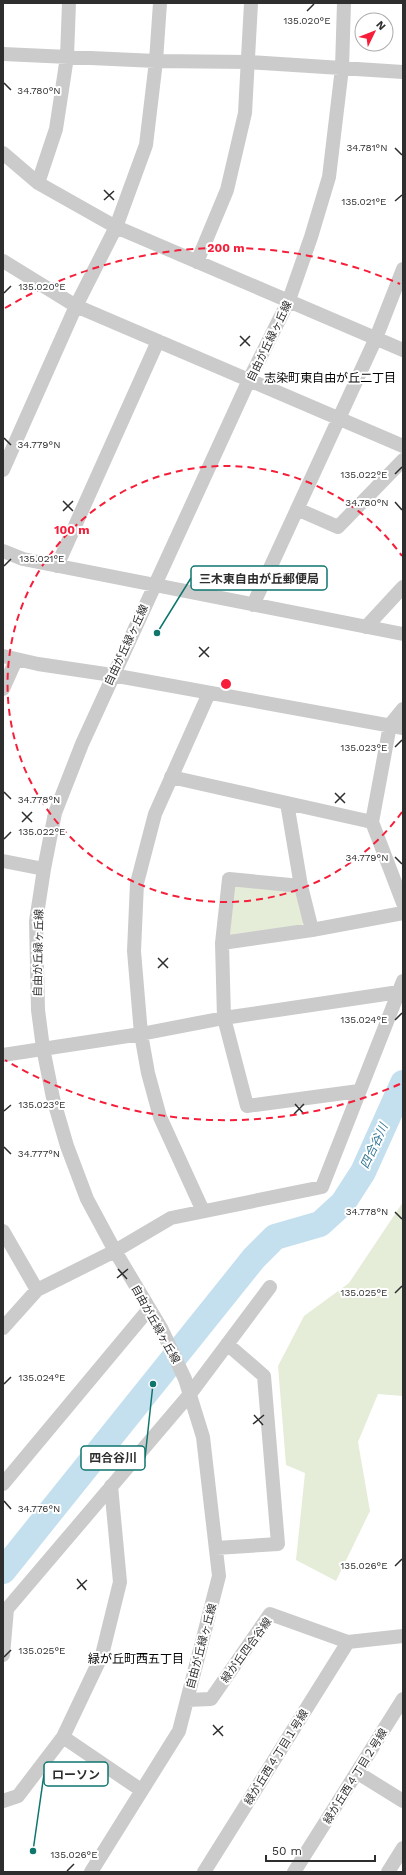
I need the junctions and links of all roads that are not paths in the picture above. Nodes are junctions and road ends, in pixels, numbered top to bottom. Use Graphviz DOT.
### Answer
graph roads {
  1 [pos="69,3"];
  2 [pos="160,3"];
  3 [pos="251,3"];
  4 [pos="344,3"];
  5 [pos="3,54"];
  6 [pos="67,57"];
  7 [pos="156,61"];
  8 [pos="248,62"];
  9 [pos="342,68"];
  10 [pos="403,72"];
  11 [pos="3,153"];
  12 [pos="38,183"];
  13 [pos="116,227"];
  14 [pos="3,262"];
  15 [pos="197,262"];
  16 [pos="403,268"];
  17 [pos="289,300"];
  18 [pos="76,306"];
  19 [pos="376,338"];
  20 [pos="158,341"];
  21 [pos="403,350"];
  22 [pos="250,380"];
  23 [pos="339,419"];
  24 [pos="403,446"];
  25 [pos="403,460"];
  26 [pos="3,470"];
  27 [pos="297,509"];
  28 [pos="3,551"];
  29 [pos="56,566"];
  30 [pos="154,586"];
  31 [pos="403,587"];
  32 [pos="253,605"];
  33 [pos="366,627"];
  34 [pos="403,634"];
  35 [pos="10,658"];
  36 [pos="112,675"];
  37 [pos="3,689"];
  38 [pos="209,693"];
  39 [pos="403,710"];
  40 [pos="396,727"];
  41 [pos="171,777"];
  42 [pos="287,804"];
  43 [pos="372,822"];
  44 [pos="3,861"];
  45 [pos="44,869"];
  46 [pos="301,886"];
  47 [pos="403,903"];
  48 [pos="403,913"];
  49 [pos="312,930"];
  50 [pos="222,944"];
  51 [pos="401,986"];
  52 [pos="224,1018"];
  53 [pos="141,1034"];
  54 [pos="43,1048"];
  55 [pos="3,1055"];
  56 [pos="359,1091"];
  57 [pos="203,1211"];
  58 [pos="3,1231"];
  59 [pos="115,1251"];
  60 [pos="270,1287"];
  61 [pos="37,1290"];
  62 [pos="149,1309"];
  63 [pos="3,1328"];
  64 [pos="227,1344"];
  65 [pos="190,1394"];
  66 [pos="3,1484"];
  67 [pos="111,1486"];
  68 [pos="216,1548"];
  69 [pos="403,1636"];
  70 [pos="348,1642"];
  71 [pos="3,1655"];
  72 [pos="187,1700"];
  73 [pos="403,1700"];
  74 [pos="63,1737"];
  75 [pos="358,1773"];
  76 [pos="142,1790"];
  77 [pos="3,1801"];
  78 [pos="403,1801"];
  79 [pos="403,1848"];
  80 [pos="91,1872"];
  81 [pos="204,1872"];
  82 [pos="294,1872"];
  83 [pos="388,1872"];
  1 -- 6 [label="street"];
  2 -- 7 [label="street"];
  3 -- 8 [label="street"];
  4 -- 9 [label="street, 自由が丘緑ヶ丘線"];
  5 -- 6 [label="street"];
  6 -- 7 [label="street"];
  6 -- 12 [label="street"];
  7 -- 8 [label="street"];
  7 -- 13 [label="street"];
  8 -- 9 [label="street"];
  8 -- 15 [label="street"];
  9 -- 10 [label="street"];
  9 -- 17 [label="street, 自由が丘緑ヶ丘線"];
  11 -- 12 [label="street"];
  12 -- 13 [label="street"];
  13 -- 15 [label="street"];
  13 -- 18 [label="street"];
  14 -- 18 [label="street"];
  15 -- 17 [label="street"];
  16 -- 19 [label="street"];
  17 -- 19 [label="street"];
  17 -- 22 [label="street, 自由が丘緑ヶ丘線"];
  18 -- 20 [label="street"];
  18 -- 26 [label="street"];
  19 -- 21 [label="street"];
  19 -- 23 [label="street"];
  20 -- 22 [label="street"];
  20 -- 29 [label="street"];
  22 -- 23 [label="street"];
  22 -- 30 [label="street, 自由が丘緑ヶ丘線"];
  23 -- 24 [label="street"];
  23 -- 27 [label="street"];
  25 -- 27 [label="street"];
  27 -- 32 [label="street"];
  28 -- 29 [label="street"];
  29 -- 30 [label="street"];
  30 -- 32 [label="street"];
  30 -- 36 [label="street, 自由が丘緑ヶ丘線"];
  31 -- 33 [label="street"];
  32 -- 33 [label="street"];
  33 -- 34 [label="street"];
  35 -- 36 [label="street"];
  35 -- 37 [label="street"];
  36 -- 38 [label="street"];
  36 -- 45 [label="street, 自由が丘緑ヶ丘線"];
  38 -- 40 [label="street"];
  38 -- 41 [label="street"];
  39 -- 40 [label="street"];
  40 -- 43 [label="street"];
  41 -- 42 [label="street"];
  41 -- 53 [label="street"];
  42 -- 43 [label="street"];
  42 -- 46 [label="street"];
  43 -- 47 [label="street"];
  44 -- 45 [label="street"];
  45 -- 54 [label="street, 自由が丘緑ヶ丘線"];
  46 -- 49 [label="street"];
  46 -- 50 [label="street"];
  48 -- 49 [label="street"];
  49 -- 50 [label="street"];
  50 -- 52 [label="street"];
  51 -- 52 [label="street"];
  51 -- 56 [label="street"];
  52 -- 53 [label="street"];
  52 -- 56 [label="street"];
  53 -- 54 [label="street"];
  53 -- 57 [label="street"];
  54 -- 55 [label="street"];
  54 -- 59 [label="street, 自由が丘緑ヶ丘線"];
  56 -- 57 [label="street"];
  57 -- 59 [label="street"];
  58 -- 61 [label="street"];
  59 -- 61 [label="street"];
  59 -- 62 [label="street, 自由が丘緑ヶ丘線"];
  60 -- 64 [label="street"];
  61 -- 63 [label="street"];
  62 -- 65 [label="street, 自由が丘緑ヶ丘線"];
  62 -- 66 [label="street"];
  64 -- 65 [label="street"];
  64 -- 68 [label="street"];
  65 -- 67 [label="street"];
  65 -- 68 [label="street, 自由が丘緑ヶ丘線"];
  67 -- 71 [label="street"];
  67 -- 74 [label="street"];
  68 -- 72 [label="street, 自由が丘緑ヶ丘線"];
  69 -- 70 [label="street, 緑が丘四合谷線"];
  70 -- 72 [label="street, 緑が丘四合谷線"];
  70 -- 81 [label="street, 緑が丘西４丁目１号線"];
  72 -- 76 [label="street, 自由が丘緑ヶ丘線"];
  73 -- 75 [label="street, 緑が丘西４丁目２号線"];
  74 -- 76 [label="street"];
  74 -- 77 [label="street"];
  75 -- 78 [label="street"];
  75 -- 82 [label="street, 緑が丘西４丁目２号線"];
  76 -- 80 [label="street, 自由が丘緑ヶ丘線"];
  79 -- 83 [label="street"];
}
